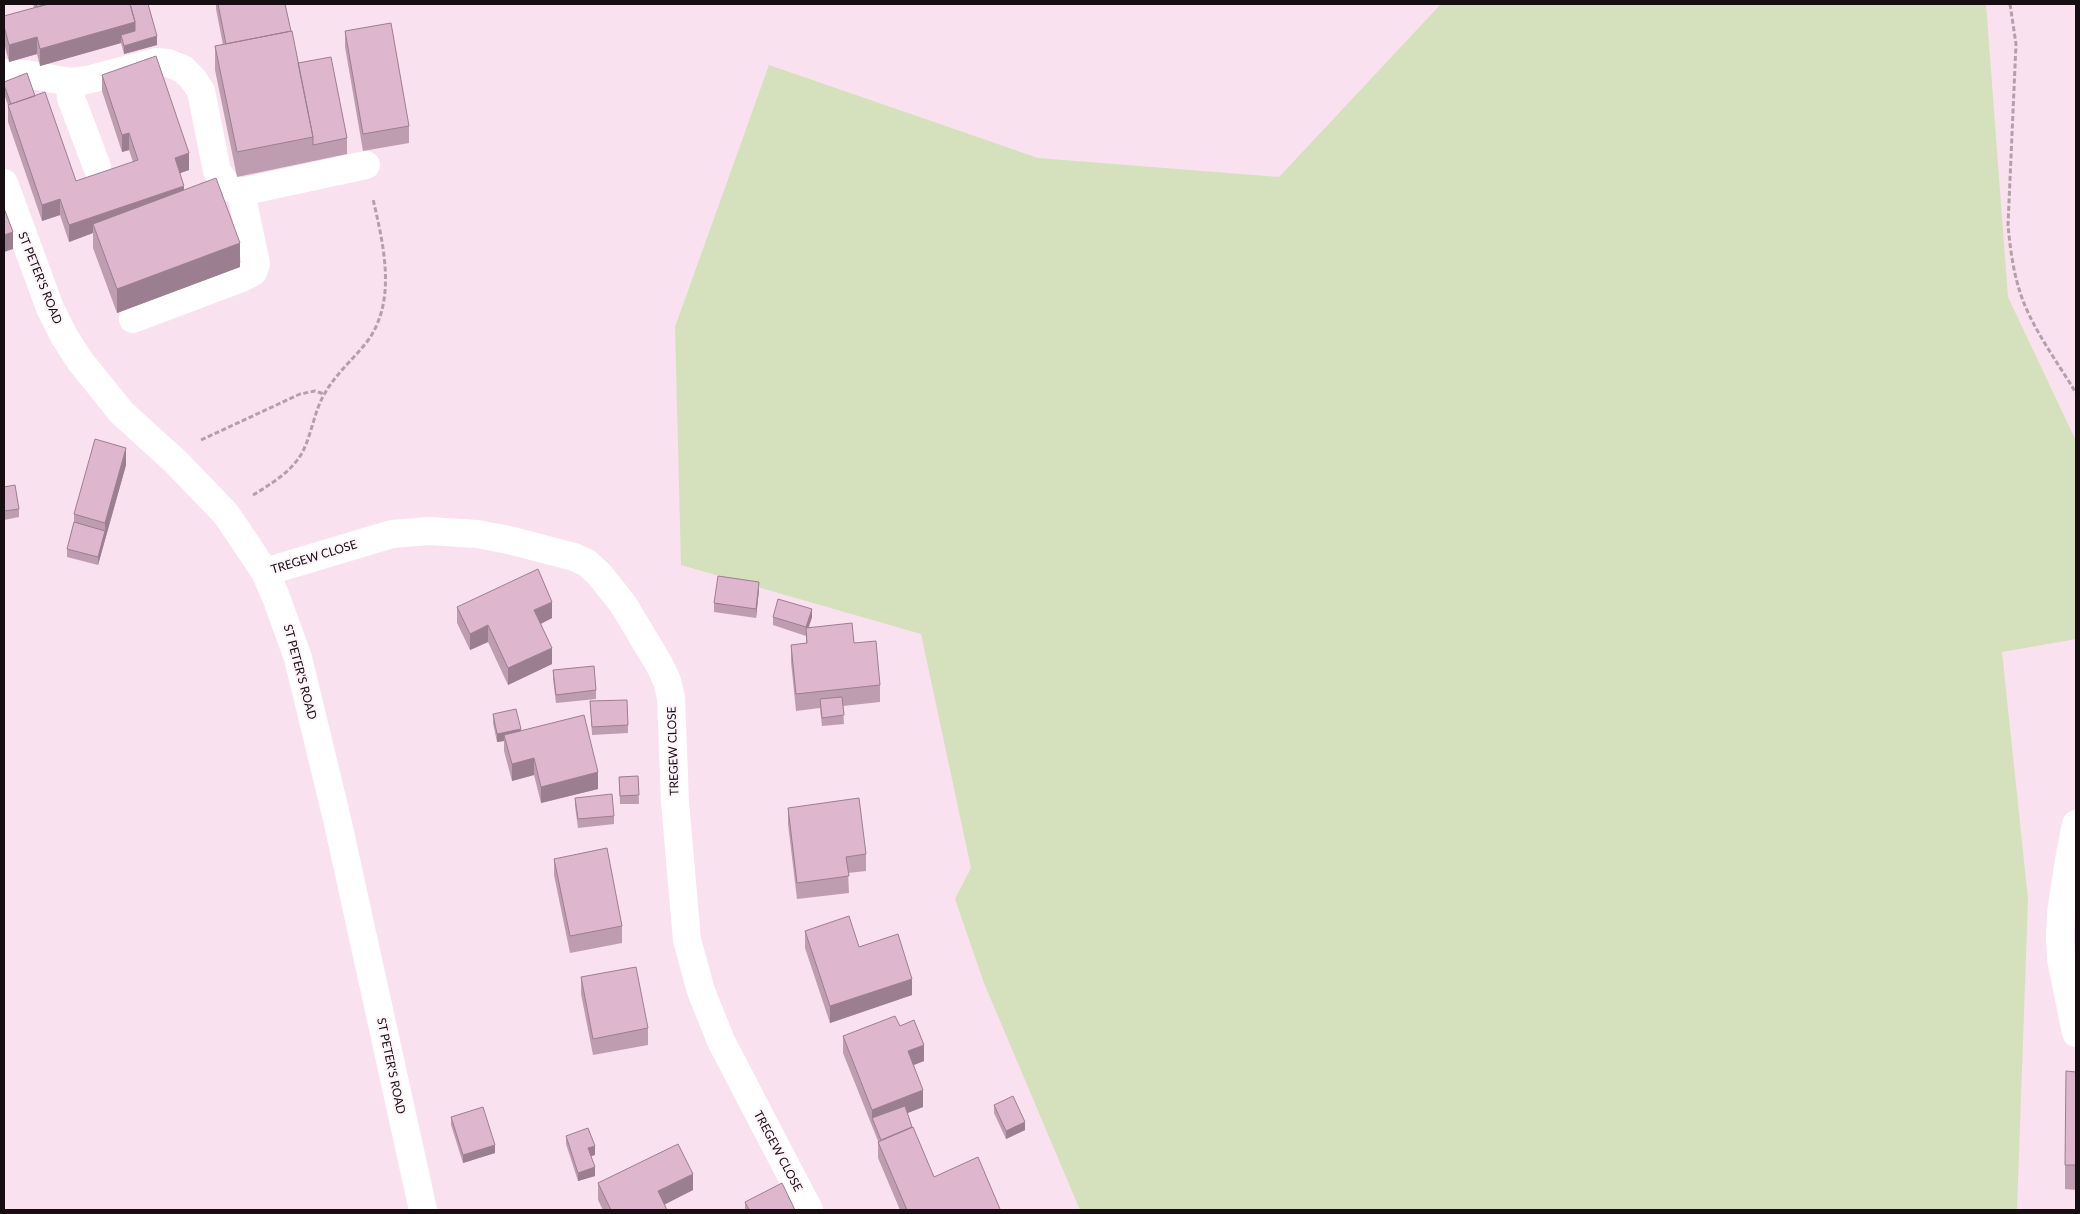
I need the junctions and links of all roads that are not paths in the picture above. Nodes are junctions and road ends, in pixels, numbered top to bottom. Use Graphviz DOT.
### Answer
graph roads {
  1 [pos="4,73"];
  2 [pos="70,82"];
  3 [pos="366,165"];
  4 [pos="97,168"];
  5 [pos="4,183"];
  6 [pos="242,192"];
  7 [pos="134,319"];
  8 [pos="265,572"];
  9 [pos="2076,824"];
  10 [pos="2076,1033"];
  11 [pos="423,1210"];
  12 [pos="809,1210"];
  1 -- 2 [label="street"];
  2 -- 4 [label="street"];
  2 -- 6 [label="street"];
  3 -- 6 [label="street"];
  5 -- 8 [label="street, ST PETER'S ROAD"];
  6 -- 7 [label="street"];
  8 -- 11 [label="street, ST PETER'S ROAD"];
  8 -- 12 [label="street, TREGEW CLOSE"];
  9 -- 10 [label="street"];
}
